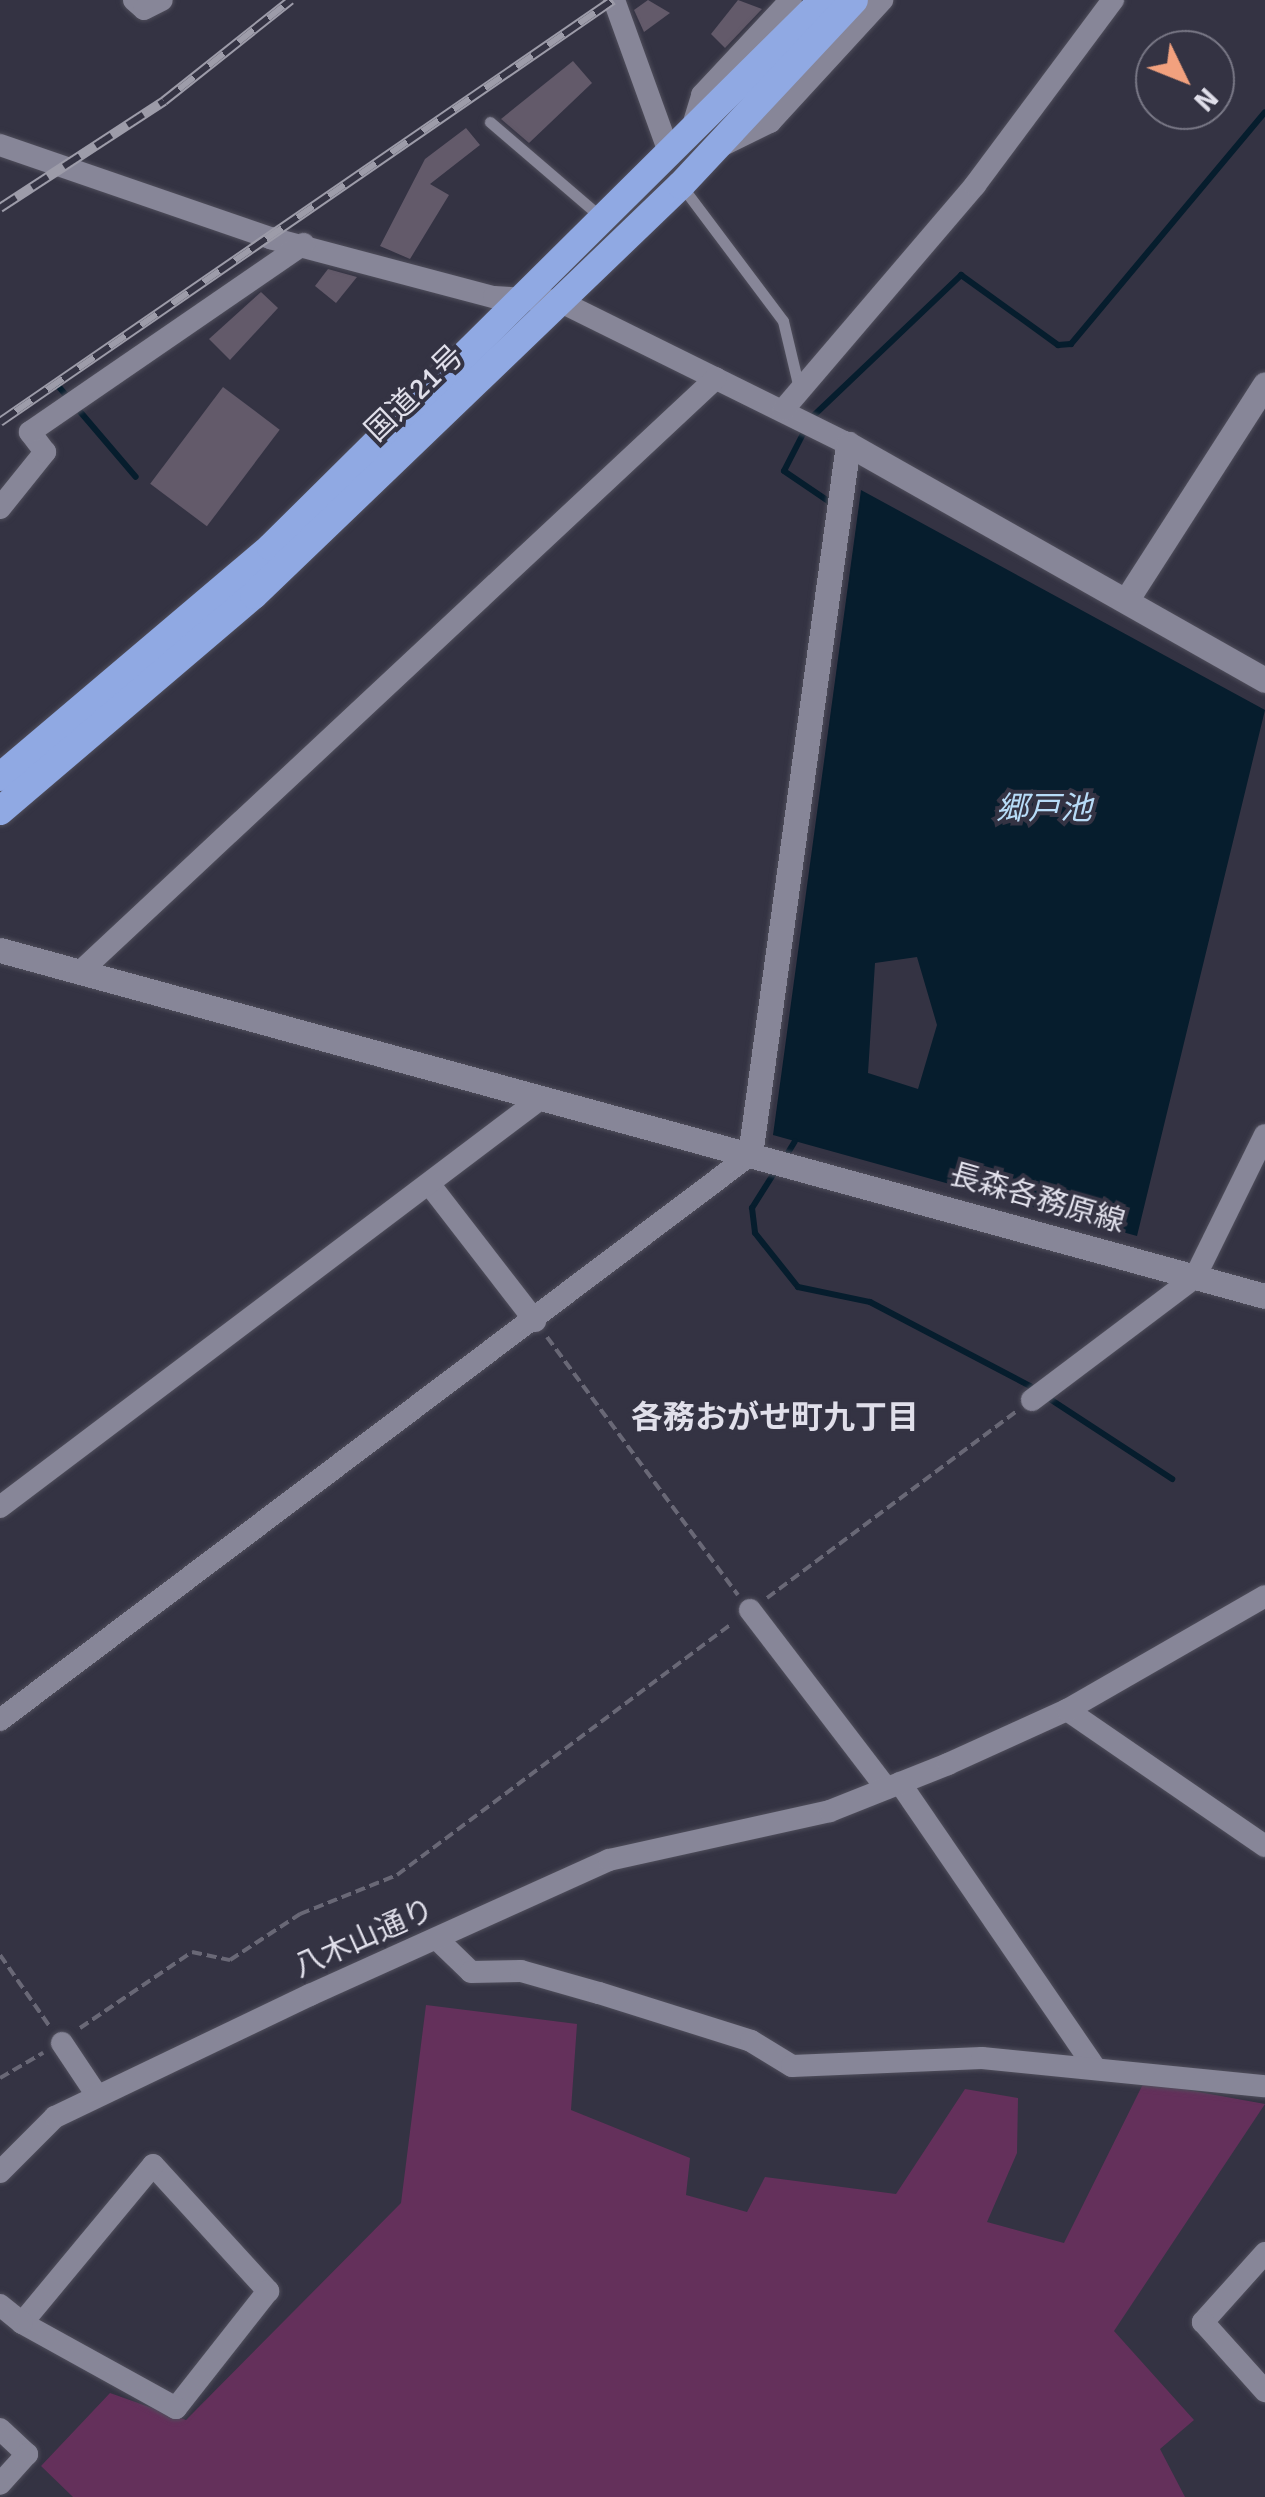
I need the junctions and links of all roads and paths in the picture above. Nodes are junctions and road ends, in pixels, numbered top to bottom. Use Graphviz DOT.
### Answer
graph roads {
  1 [pos="134,0"];
  2 [pos="162,0"];
  3 [pos="614,0"];
  4 [pos="790,0"];
  5 [pos="823,0"];
  6 [pos="854,0"];
  7 [pos="882,0"];
  8 [pos="1113,0"];
  9 [pos="728,116"];
  10 [pos="490,122"];
  11 [pos="0,145"];
  12 [pos="690,147"];
  13 [pos="681,185"];
  14 [pos="605,221"];
  15 [pos="304,244"];
  16 [pos="523,300"];
  17 [pos="559,301"];
  18 [pos="716,378"];
  19 [pos="1265,384"];
  20 [pos="799,388"];
  21 [pos="792,413"];
  22 [pos="838,438"];
  23 [pos="0,508"];
  24 [pos="1127,599"];
  25 [pos="1265,680"];
  26 [pos="0,778"];
  27 [pos="0,811"];
  28 [pos="0,950"];
  29 [pos="80,972"];
  30 [pos="540,1099"];
  31 [pos="1265,1135"];
  32 [pos="771,1161"];
  33 [pos="430,1185"];
  34 [pos="1195,1278"];
  35 [pos="1265,1296"];
  36 [pos="535,1321"];
  37 [pos="1040,1394"];
  38 [pos="0,1507"];
  39 [pos="1265,1596"];
  40 [pos="750,1610"];
  41 [pos="1067,1710"];
  42 [pos="0,1720"];
  43 [pos="893,1786"];
  44 [pos="1265,1846"];
  45 [pos="437,1939"];
  46 [pos="0,1955"];
  47 [pos="62,2043"];
  48 [pos="1093,2065"];
  49 [pos="0,2078"];
  50 [pos="1265,2086"];
  51 [pos="96,2094"];
  52 [pos="0,2172"];
  53 [pos="1265,2253"];
  54 [pos="0,2306"];
  55 [pos="22,2323"];
  56 [pos="1265,2391"];
  57 [pos="0,2429"];
  58 [pos="0,2484"];
  1 -- 2 [label="street"];
  3 -- 12 [label="street"];
  4 -- 12 [label="street"];
  5 -- 9 [label="highway, 国道21号"];
  6 -- 9 [label="highway, 国道21号"];
  7 -- 12 [label="street"];
  8 -- 20 [label="street"];
  9 -- 12 [label="highway, 国道21号"];
  10 -- 14 [label="lane"];
  11 -- 15 [label="street"];
  12 -- 13 [label="highway, 国道21号"];
  12 -- 14 [label="highway, 国道21号"];
  13 -- 17 [label="highway, 国道21号"];
  13 -- 20 [label="lane"];
  14 -- 16 [label="highway, 国道21号"];
  15 -- 16 [label="street"];
  15 -- 23 [label="street"];
  16 -- 17 [label="street"];
  16 -- 26 [label="highway, 国道21号"];
  17 -- 18 [label="street"];
  17 -- 27 [label="highway, 国道21号"];
  18 -- 21 [label="street"];
  18 -- 29 [label="street"];
  19 -- 24 [label="street"];
  20 -- 21 [label="street"];
  21 -- 22 [label="street"];
  22 -- 24 [label="street"];
  22 -- 32 [label="street"];
  24 -- 25 [label="street"];
  28 -- 29 [label="street, 長森各務原線"];
  29 -- 30 [label="street, 長森各務原線"];
  30 -- 32 [label="street, 長森各務原線"];
  30 -- 33 [label="street"];
  31 -- 34 [label="street"];
  32 -- 34 [label="street, 長森各務原線"];
  32 -- 36 [label="street"];
  33 -- 36 [label="street"];
  33 -- 38 [label="street"];
  34 -- 35 [label="street, 長森各務原線"];
  34 -- 37 [label="street"];
  36 -- 40 [label="path"];
  36 -- 42 [label="street"];
  37 -- 40 [label="path"];
  39 -- 41 [label="street"];
  40 -- 43 [label="street"];
  40 -- 47 [label="path"];
  41 -- 43 [label="street"];
  41 -- 44 [label="street"];
  43 -- 45 [label="street, 八木山通り"];
  43 -- 48 [label="street"];
  45 -- 48 [label="street"];
  45 -- 51 [label="street, 八木山通り"];
  46 -- 47 [label="path"];
  47 -- 49 [label="path"];
  47 -- 51 [label="street"];
  48 -- 50 [label="street"];
  51 -- 52 [label="street, 八木山通り"];
  53 -- 56 [label="street"];
  54 -- 55 [label="street"];
  55 -- 55 [label="street"];
  57 -- 58 [label="street"];
}
